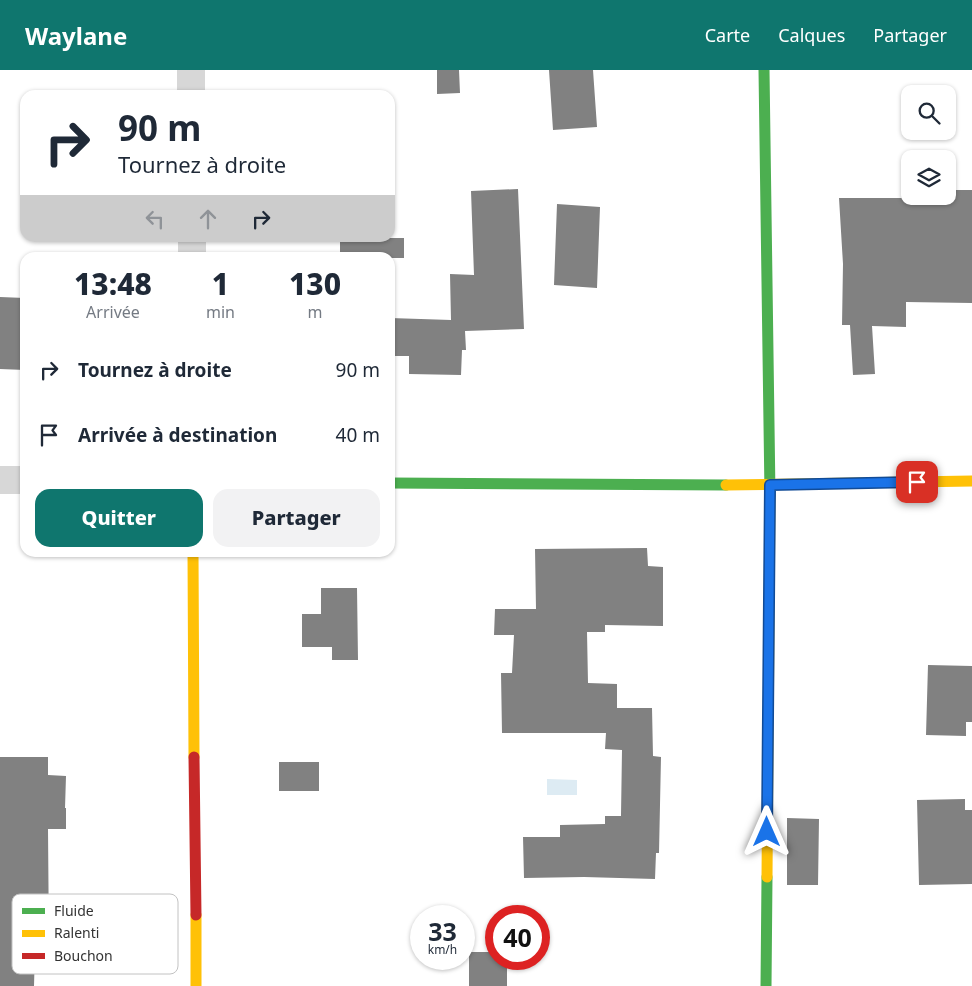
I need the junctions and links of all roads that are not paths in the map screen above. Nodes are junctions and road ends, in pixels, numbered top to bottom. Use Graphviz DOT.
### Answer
graph roads {
  1 [pos="191,70"];
  2 [pos="764,70"];
  3 [pos="191,90"];
  4 [pos="0,480"];
  5 [pos="20,480"];
  6 [pos="972,481"];
  7 [pos="395,483"];
  8 [pos="770,485"];
  9 [pos="193,557"];
  10 [pos="196,986"];
  11 [pos="766,986"];
  1 -- 3 [label="street"];
  2 -- 8 [label="street"];
  4 -- 5 [label="street"];
  6 -- 8 [label="street"];
  7 -- 8 [label="street"];
  8 -- 11 [label="street"];
  9 -- 10 [label="street"];
}
